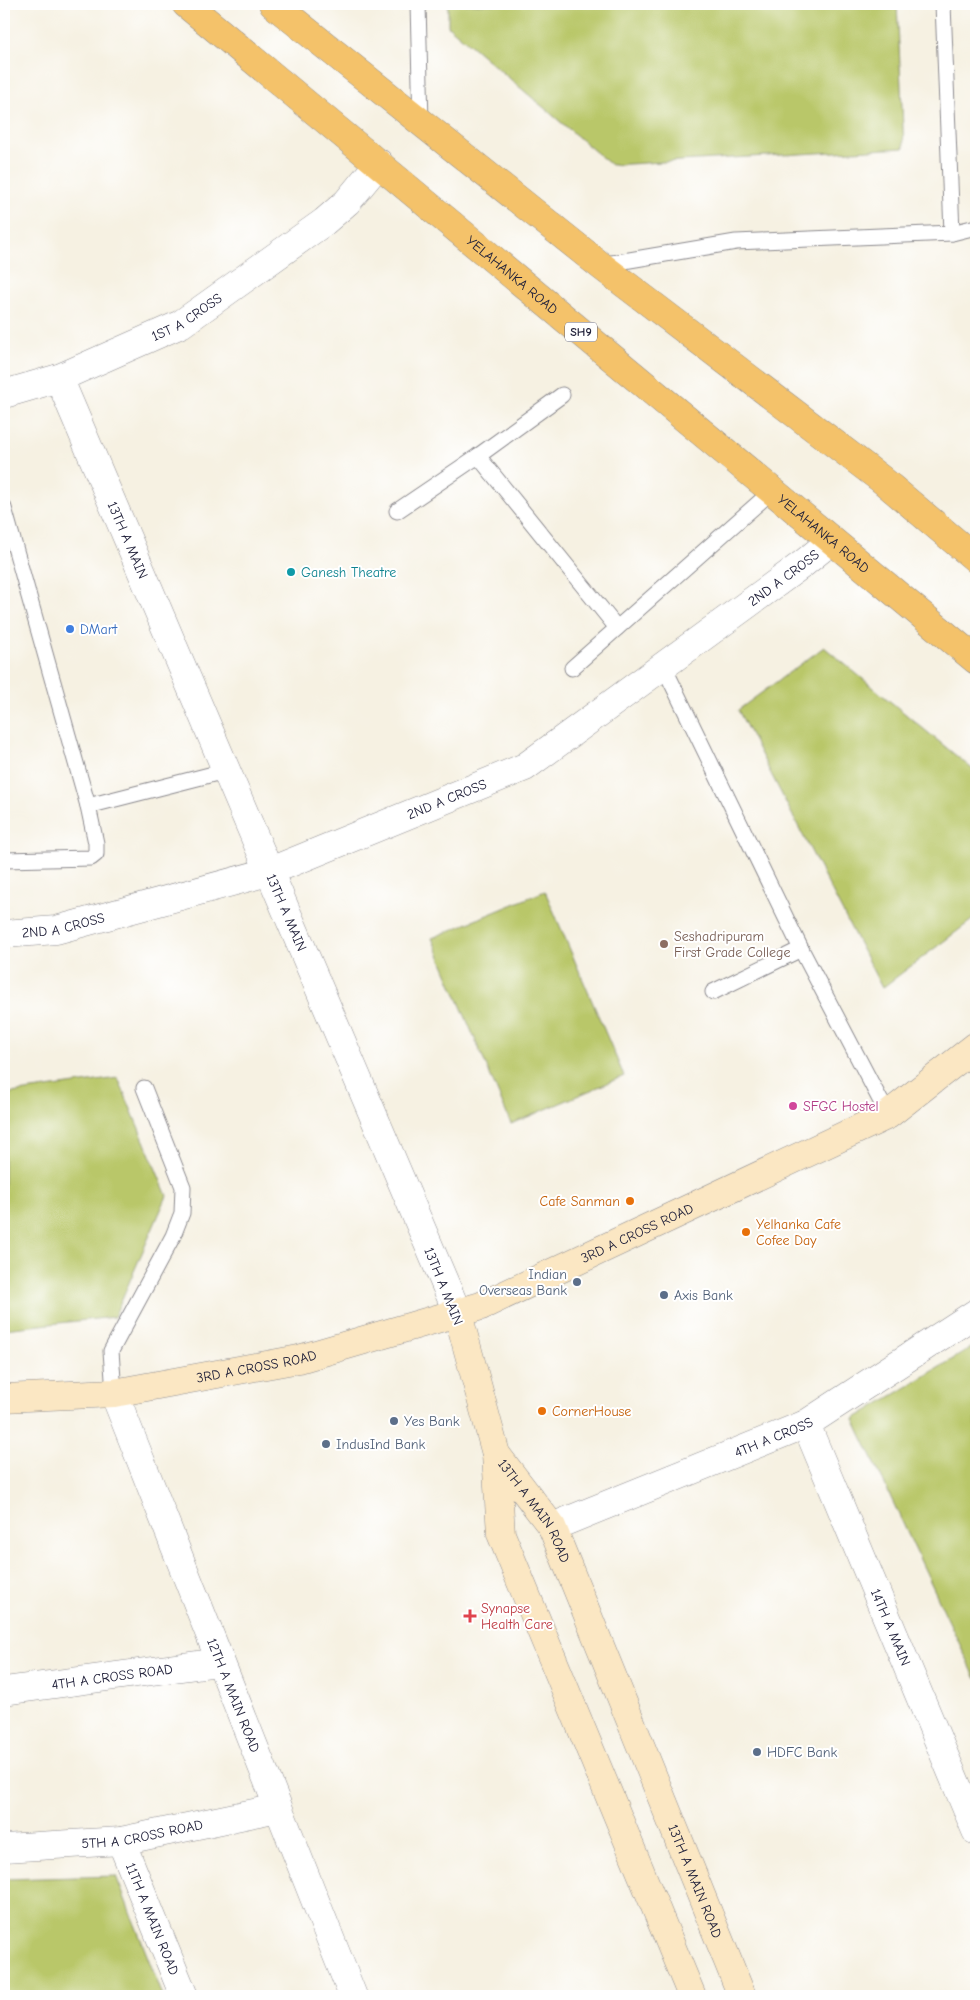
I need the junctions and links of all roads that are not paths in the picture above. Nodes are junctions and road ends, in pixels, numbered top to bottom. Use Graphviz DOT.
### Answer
graph roads {
  1 [pos="186,4"];
  2 [pos="273,4"];
  3 [pos="418,4"];
  4 [pos="943,4"];
  5 [pos="421,123"];
  6 [pos="379,163"];
  7 [pos="976,227"];
  8 [pos="952,233"];
  9 [pos="600,265"];
  10 [pos="59,378"];
  11 [pos="4,394"];
  12 [pos="562,395"];
  13 [pos="478,456"];
  14 [pos="772,491"];
  15 [pos="4,508"];
  16 [pos="397,510"];
  17 [pos="831,541"];
  18 [pos="976,558"];
  19 [pos="617,628"];
  20 [pos="976,660"];
  21 [pos="663,666"];
  22 [pos="572,668"];
  23 [pos="225,771"];
  24 [pos="88,806"];
  25 [pos="4,860"];
  26 [pos="268,872"];
  27 [pos="4,934"];
  28 [pos="801,949"];
  29 [pos="713,992"];
  30 [pos="974,1052"];
  31 [pos="144,1088"];
  32 [pos="888,1115"];
  33 [pos="976,1313"];
  34 [pos="458,1314"];
  35 [pos="114,1393"];
  36 [pos="4,1398"];
  37 [pos="806,1424"];
  38 [pos="496,1454"];
  39 [pos="552,1526"];
  40 [pos="219,1662"];
  41 [pos="4,1691"];
  42 [pos="278,1808"];
  43 [pos="976,1831"];
  44 [pos="121,1841"];
  45 [pos="4,1848"];
  46 [pos="184,1996"];
  47 [pos="353,1996"];
  48 [pos="692,1996"];
  49 [pos="742,1996"];
  1 -- 6 [label="main road, YELAHANKA ROAD / SH9"];
  2 -- 5 [label="main road"];
  3 -- 5 [label="lane"];
  4 -- 8 [label="lane"];
  5 -- 9 [label="main road"];
  6 -- 10 [label="street, 1ST A CROSS"];
  6 -- 14 [label="main road, YELAHANKA ROAD / SH9"];
  7 -- 8 [label="lane"];
  8 -- 9 [label="lane"];
  9 -- 18 [label="main road"];
  10 -- 11 [label="street, 1ST A CROSS"];
  10 -- 23 [label="street, 13TH A MAIN"];
  12 -- 13 [label="lane"];
  13 -- 16 [label="lane"];
  13 -- 19 [label="lane"];
  14 -- 17 [label="main road, YELAHANKA ROAD / SH9"];
  14 -- 19 [label="lane"];
  15 -- 24 [label="lane"];
  17 -- 20 [label="main road, YELAHANKA ROAD / SH9"];
  17 -- 21 [label="street, 2ND A CROSS"];
  19 -- 22 [label="lane"];
  21 -- 26 [label="street, 2ND A CROSS"];
  21 -- 28 [label="lane"];
  23 -- 24 [label="lane"];
  23 -- 26 [label="street, 13TH A MAIN"];
  24 -- 25 [label="lane"];
  26 -- 27 [label="street, 2ND A CROSS"];
  26 -- 34 [label="street, 13TH A MAIN"];
  28 -- 29 [label="lane"];
  28 -- 32 [label="lane"];
  30 -- 32 [label="main road, 3RD A CROSS ROAD"];
  31 -- 35 [label="lane"];
  32 -- 34 [label="main road, 3RD A CROSS ROAD"];
  33 -- 37 [label="street, 4TH A CROSS"];
  34 -- 35 [label="main road, 3RD A CROSS ROAD"];
  34 -- 38 [label="main road, 13TH A MAIN"];
  35 -- 36 [label="main road, 3RD A CROSS ROAD"];
  35 -- 40 [label="street, 12TH A MAIN ROAD"];
  37 -- 39 [label="street, 4TH A CROSS"];
  37 -- 43 [label="street, 14TH A MAIN"];
  38 -- 39 [label="main road, 13TH A MAIN ROAD"];
  38 -- 48 [label="main road, 13TH A MAIN ROAD"];
  39 -- 49 [label="main road, 13TH A MAIN ROAD"];
  40 -- 41 [label="street, 4TH A CROSS ROAD"];
  40 -- 42 [label="street, 12TH A MAIN ROAD"];
  42 -- 44 [label="street, 5TH A CROSS ROAD"];
  42 -- 47 [label="street, 12TH A MAIN ROAD"];
  44 -- 45 [label="street, 5TH A CROSS ROAD"];
  44 -- 46 [label="street, 11TH A MAIN ROAD"];
}
